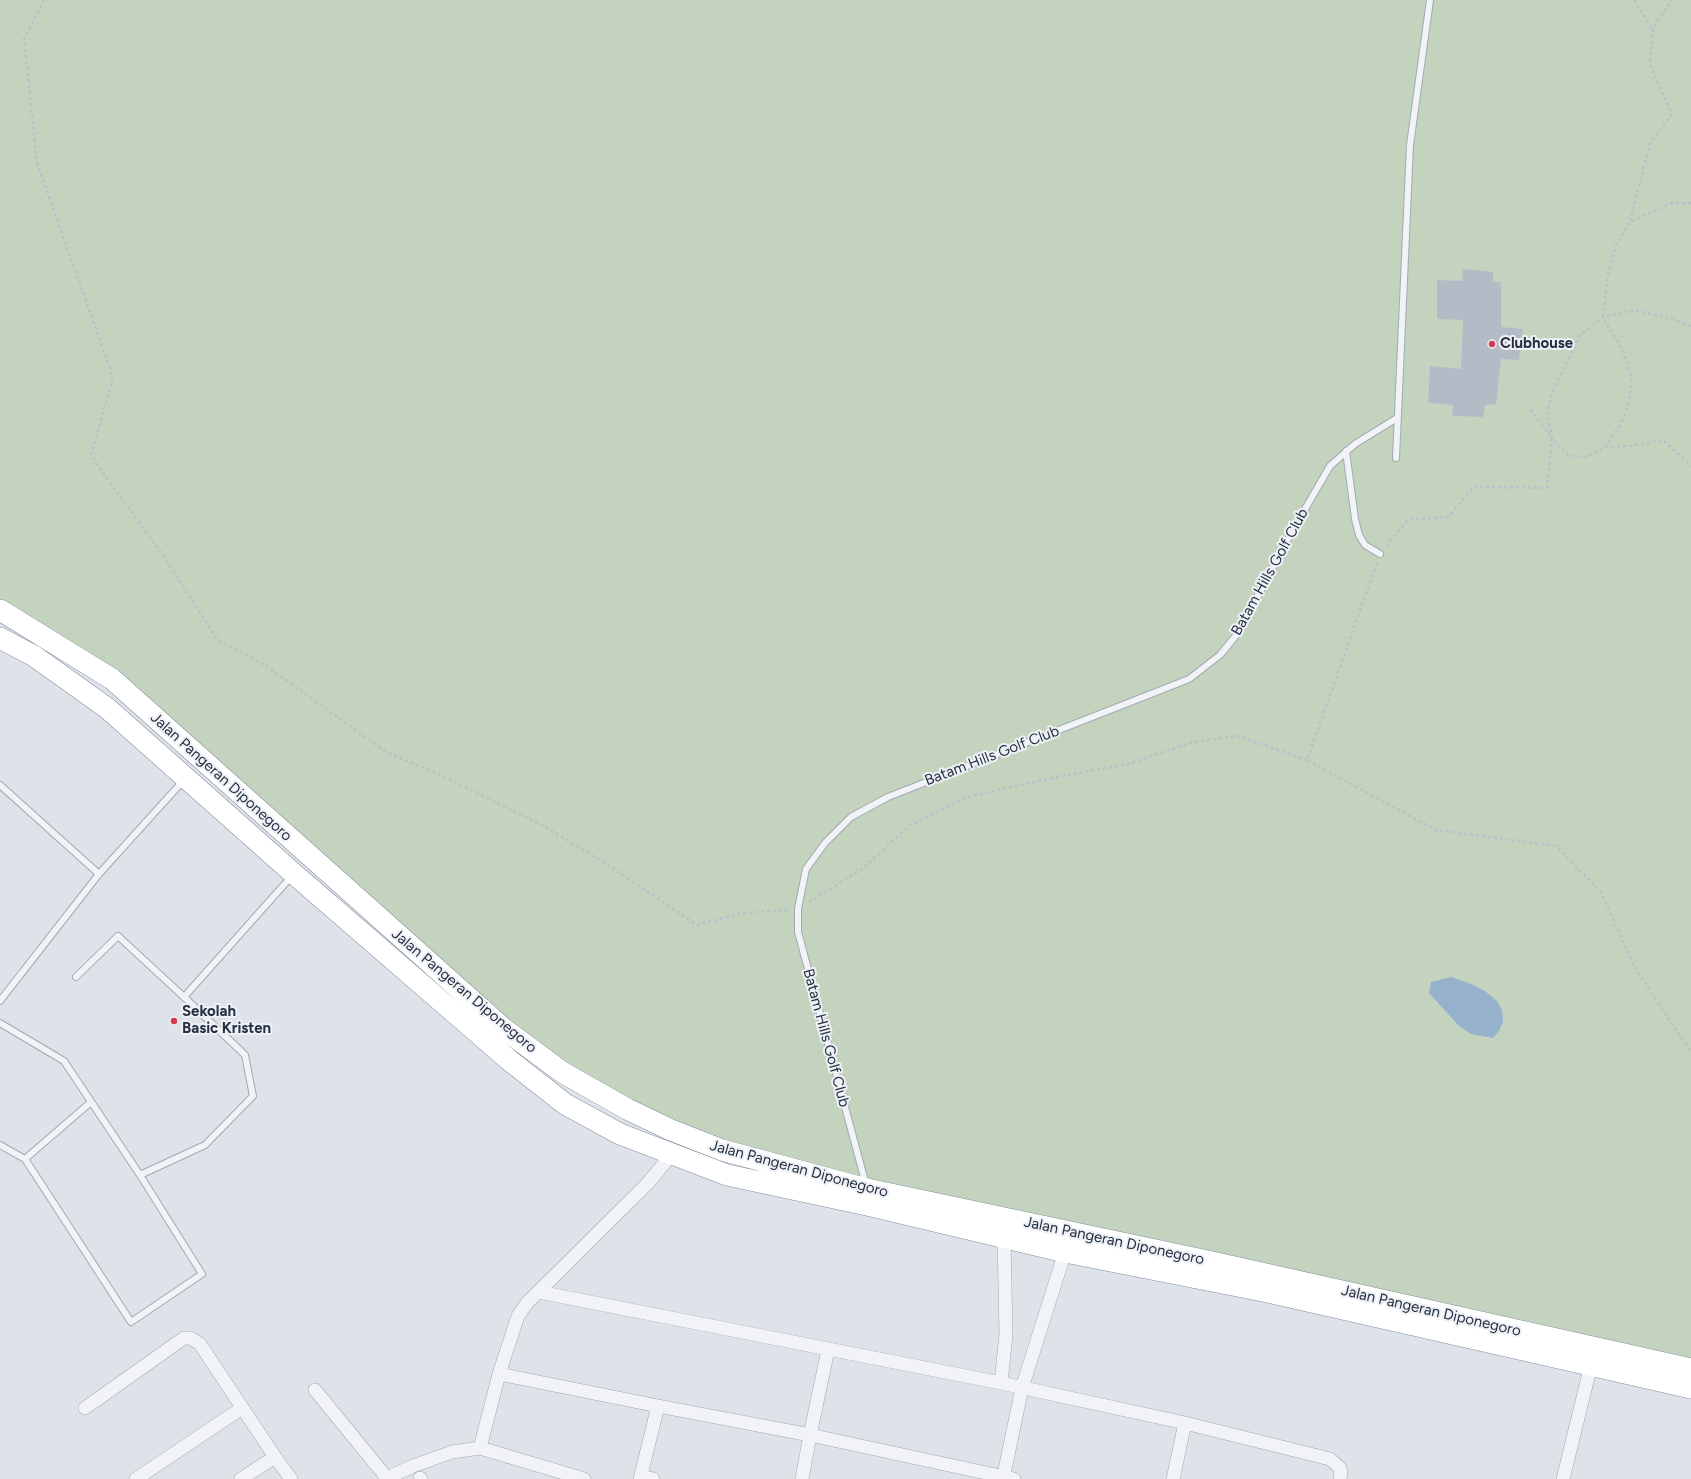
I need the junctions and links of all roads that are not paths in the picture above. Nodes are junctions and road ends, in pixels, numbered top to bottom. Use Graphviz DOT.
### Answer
graph roads {
  1 [pos="1430,0"];
  2 [pos="1397,418"];
  3 [pos="1346,451"];
  4 [pos="1396,458"];
  5 [pos="1380,554"];
  6 [pos="0,610"];
  7 [pos="6,643"];
  8 [pos="186,778"];
  9 [pos="0,785"];
  10 [pos="99,874"];
  11 [pos="294,874"];
  12 [pos="76,978"];
  13 [pos="184,997"];
  14 [pos="0,1001"];
  15 [pos="0,1023"];
  16 [pos="91,1102"];
  17 [pos="0,1145"];
  18 [pos="672,1154"];
  19 [pos="25,1159"];
  20 [pos="140,1175"];
  21 [pos="867,1189"];
  22 [pos="1004,1237"];
  23 [pos="1065,1252"];
  24 [pos="539,1292"];
  25 [pos="828,1350"];
  26 [pos="1591,1365"];
  27 [pos="1691,1369"];
  28 [pos="499,1374"];
  29 [pos="1001,1383"];
  30 [pos="1022,1388"];
  31 [pos="1691,1388"];
  32 [pos="315,1390"];
  33 [pos="658,1406"];
  34 [pos="85,1408"];
  35 [pos="242,1408"];
  36 [pos="1185,1423"];
  37 [pos="810,1435"];
  38 [pos="480,1448"];
  39 [pos="274,1457"];
  40 [pos="975,1476"];
  41 [pos="386,1478"];
  42 [pos="645,1478"];
  43 [pos="1007,1478"];
  44 [pos="136,1479"];
  45 [pos="241,1479"];
  46 [pos="292,1479"];
  47 [pos="584,1479"];
  48 [pos="802,1479"];
  49 [pos="1173,1479"];
  50 [pos="1340,1479"];
  51 [pos="1563,1479"];
  1 -- 2 [label="lane"];
  2 -- 3 [label="lane, Batam Hills Golf Club"];
  2 -- 4 [label="lane"];
  3 -- 5 [label="lane"];
  3 -- 21 [label="lane, Batam Hills Golf Club"];
  6 -- 21 [label="highway, Jalan Pangeran Diponegoro"];
  7 -- 8 [label="highway, Jalan Pangeran Diponegoro"];
  8 -- 10 [label="lane"];
  8 -- 11 [label="highway, Jalan Pangeran Diponegoro"];
  9 -- 10 [label="lane"];
  10 -- 14 [label="lane"];
  11 -- 13 [label="lane"];
  11 -- 18 [label="highway, Jalan Pangeran Diponegoro"];
  12 -- 13 [label="lane"];
  13 -- 20 [label="lane"];
  15 -- 16 [label="lane"];
  16 -- 19 [label="lane"];
  16 -- 20 [label="lane"];
  17 -- 19 [label="lane"];
  18 -- 22 [label="highway, Jalan Pangeran Diponegoro"];
  18 -- 24 [label="street"];
  19 -- 20 [label="lane"];
  21 -- 27 [label="highway, Jalan Pangeran Diponegoro"];
  22 -- 23 [label="highway, Jalan Pangeran Diponegoro"];
  22 -- 29 [label="street"];
  23 -- 26 [label="highway, Jalan Pangeran Diponegoro"];
  23 -- 30 [label="street"];
  24 -- 25 [label="street"];
  24 -- 28 [label="street"];
  25 -- 29 [label="street"];
  25 -- 37 [label="street"];
  26 -- 31 [label="highway, Jalan Pangeran Diponegoro"];
  26 -- 51 [label="street"];
  28 -- 33 [label="street"];
  28 -- 38 [label="street"];
  29 -- 30 [label="street"];
  30 -- 36 [label="street"];
  30 -- 43 [label="street"];
  32 -- 41 [label="street"];
  33 -- 37 [label="street"];
  33 -- 42 [label="street"];
  34 -- 35 [label="street"];
  35 -- 39 [label="street"];
  35 -- 44 [label="street"];
  36 -- 49 [label="street"];
  36 -- 50 [label="street"];
  37 -- 40 [label="street"];
  37 -- 48 [label="street"];
  38 -- 41 [label="street"];
  38 -- 47 [label="street"];
  39 -- 45 [label="street"];
  39 -- 46 [label="street"];
  40 -- 43 [label="street"];
}
